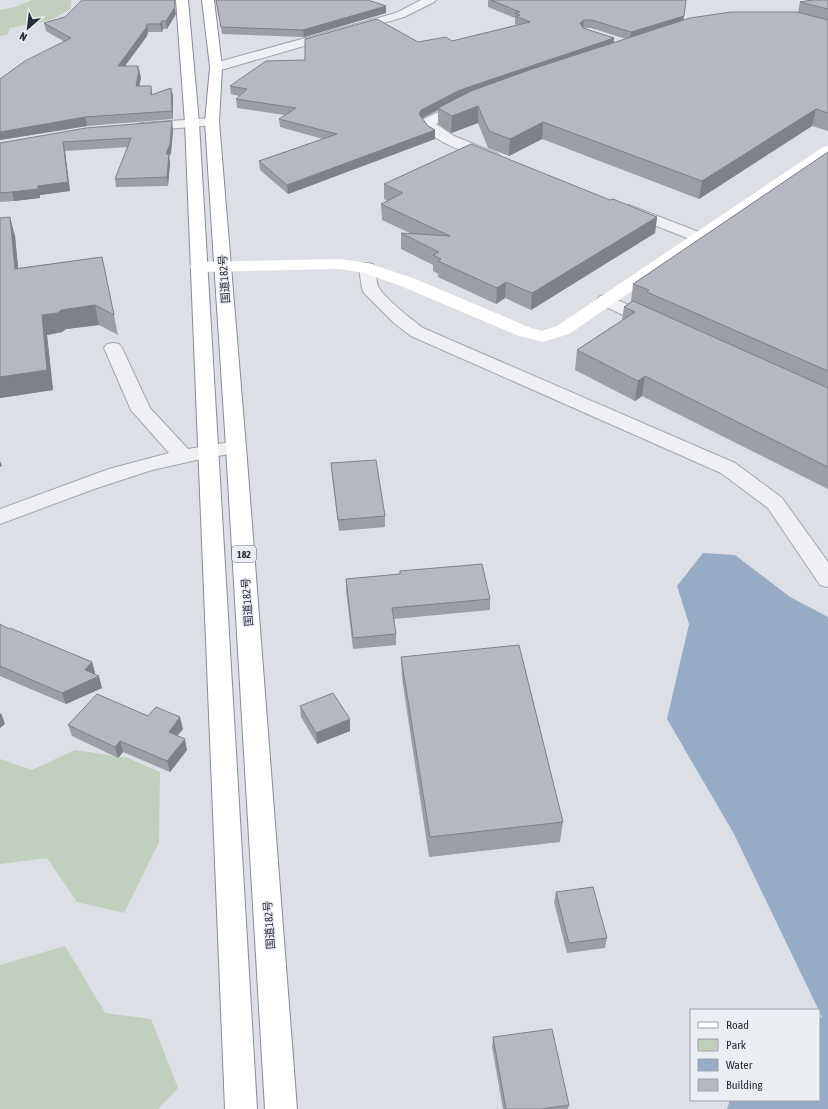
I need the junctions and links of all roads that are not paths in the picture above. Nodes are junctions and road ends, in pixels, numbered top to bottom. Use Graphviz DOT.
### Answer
graph roads {
  1 [pos="182,0"];
  2 [pos="208,0"];
  3 [pos="430,0"];
  4 [pos="216,67"];
  5 [pos="478,98"];
  6 [pos="202,123"];
  7 [pos="132,128"];
  8 [pos="828,150"];
  9 [pos="505,161"];
  10 [pos="616,205"];
  11 [pos="698,237"];
  12 [pos="223,265"];
  13 [pos="198,267"];
  14 [pos="367,268"];
  15 [pos="606,300"];
  16 [pos="663,326"];
  17 [pos="113,348"];
  18 [pos="236,447"];
  19 [pos="207,450"];
  20 [pos="183,456"];
  21 [pos="0,517"];
  22 [pos="828,579"];
  23 [pos="241,1109"];
  24 [pos="281,1109"];
  1 -- 6 [label="main road, 国道182号 / 182"];
  2 -- 4 [label="main road, 国道182号 / 182"];
  3 -- 4 [label="street"];
  4 -- 6 [label="main road, 国道182号 / 182"];
  5 -- 9 [label="street"];
  6 -- 7 [label="street"];
  6 -- 12 [label="main road, 国道182号 / 182"];
  6 -- 13 [label="main road, 国道182号 / 182"];
  8 -- 11 [label="main road"];
  10 -- 11 [label="street"];
  11 -- 15 [label="main road"];
  12 -- 13 [label="main road"];
  12 -- 14 [label="main road"];
  12 -- 18 [label="main road, 国道182号 / 182"];
  13 -- 19 [label="main road, 国道182号 / 182"];
  14 -- 15 [label="main road"];
  14 -- 22 [label="street"];
  15 -- 16 [label="street"];
  17 -- 20 [label="street"];
  18 -- 19 [label="street"];
  18 -- 24 [label="main road, 国道182号 / 182"];
  19 -- 20 [label="street"];
  19 -- 23 [label="main road, 国道182号 / 182"];
  20 -- 21 [label="street"];
}
